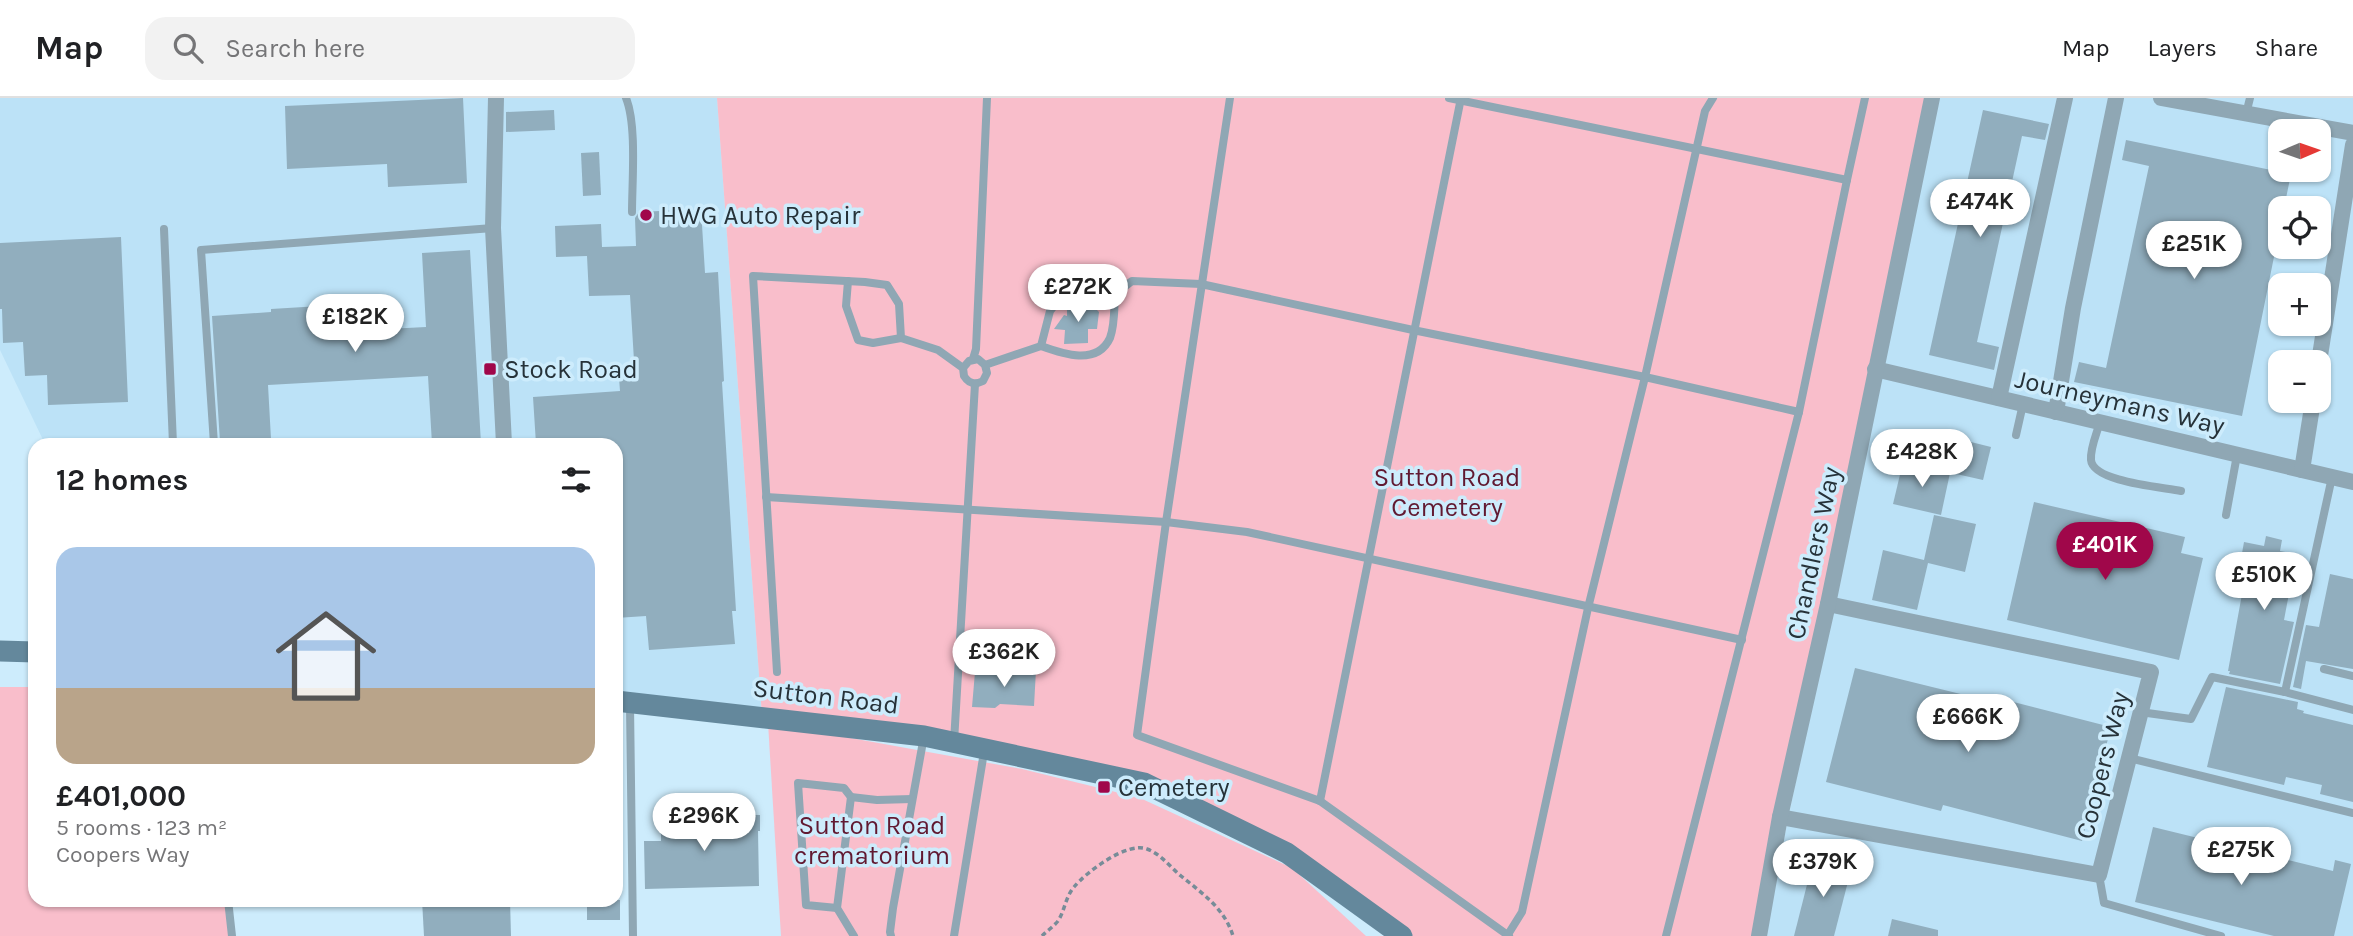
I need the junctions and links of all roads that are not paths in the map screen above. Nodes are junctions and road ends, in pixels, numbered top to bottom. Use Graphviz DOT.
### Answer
graph roads {
  1 [pos="496,98"];
  2 [pos="626,98"];
  3 [pos="987,98"];
  4 [pos="1230,98"];
  5 [pos="1448,98"];
  6 [pos="1713,98"];
  7 [pos="1865,98"];
  8 [pos="1932,98"];
  9 [pos="2065,98"];
  10 [pos="2116,98"];
  11 [pos="2161,98"];
  12 [pos="1461,99"];
  13 [pos="2248,106"];
  14 [pos="2353,133"];
  15 [pos="2353,145"];
  16 [pos="1696,149"];
  17 [pos="1847,180"];
  18 [pos="632,212"];
  19 [pos="493,228"];
  20 [pos="164,229"];
  21 [pos="848,281"];
  22 [pos="1201,284"];
  23 [pos="1115,294"];
  24 [pos="1413,330"];
  25 [pos="901,338"];
  26 [pos="1041,346"];
  27 [pos="2321,350"];
  28 [pos="973,359"];
  29 [pos="985,365"];
  30 [pos="963,368"];
  31 [pos="1875,369"];
  32 [pos="1645,377"];
  33 [pos="975,384"];
  34 [pos="1999,398"];
  35 [pos="2023,404"];
  36 [pos="1799,412"];
  37 [pos="2056,412"];
  38 [pos="2311,413"];
  39 [pos="2100,422"];
  40 [pos="2016,435"];
  41 [pos="173,438"];
  42 [pos="214,438"];
  43 [pos="505,438"];
  44 [pos="2237,455"];
  45 [pos="2302,470"];
  46 [pos="2332,477"];
  47 [pos="2353,482"];
  48 [pos="2181,491"];
  49 [pos="766,497"];
  50 [pos="967,511"];
  51 [pos="2226,515"];
  52 [pos="1166,522"];
  53 [pos="1369,561"];
  54 [pos="1828,604"];
  55 [pos="1588,608"];
  56 [pos="1742,640"];
  57 [pos="0,651"];
  58 [pos="28,652"];
  59 [pos="2324,669"];
  60 [pos="777,672"];
  61 [pos="2353,676"];
  62 [pos="2286,692"];
  63 [pos="623,701"];
  64 [pos="2353,710"];
  65 [pos="2140,712"];
  66 [pos="924,736"];
  67 [pos="954,742"];
  68 [pos="984,749"];
  69 [pos="2129,758"];
  70 [pos="851,797"];
  71 [pos="912,799"];
  72 [pos="1320,801"];
  73 [pos="2353,813"];
  74 [pos="1780,817"];
  75 [pos="2099,875"];
  76 [pos="229,907"];
  77 [pos="837,908"];
  78 [pos="232,936"];
  79 [pos="633,936"];
  80 [pos="854,936"];
  81 [pos="891,936"];
  82 [pos="954,936"];
  83 [pos="1402,936"];
  84 [pos="1508,936"];
  85 [pos="1666,936"];
  86 [pos="1759,936"];
  87 [pos="2221,936"];
  1 -- 19 [label="street"];
  2 -- 18 [label="lane"];
  3 -- 28 [label="lane"];
  4 -- 22 [label="lane"];
  5 -- 12 [label="lane"];
  6 -- 16 [label="lane"];
  7 -- 17 [label="lane"];
  8 -- 31 [label="street, Chandlers Way"];
  9 -- 34 [label="street"];
  10 -- 37 [label="street"];
  11 -- 13 [label="street"];
  12 -- 16 [label="lane"];
  12 -- 24 [label="lane"];
  13 -- 14 [label="street"];
  15 -- 27 [label="street"];
  16 -- 17 [label="lane"];
  16 -- 32 [label="lane"];
  17 -- 36 [label="lane"];
  19 -- 42 [label="lane"];
  19 -- 43 [label="street"];
  20 -- 41 [label="lane"];
  21 -- 25 [label="lane"];
  21 -- 25 [label="lane"];
  21 -- 49 [label="lane"];
  22 -- 23 [label="lane"];
  22 -- 24 [label="lane"];
  22 -- 52 [label="lane"];
  23 -- 26 [label="lane"];
  23 -- 26 [label="lane"];
  24 -- 32 [label="lane"];
  24 -- 53 [label="lane"];
  25 -- 30 [label="lane"];
  26 -- 29 [label="lane"];
  28 -- 29 [label="lane"];
  28 -- 30 [label="lane"];
  29 -- 33 [label="lane"];
  30 -- 33 [label="lane"];
  31 -- 34 [label="street, Journeymans Way"];
  31 -- 54 [label="street, Chandlers Way"];
  32 -- 36 [label="lane"];
  32 -- 55 [label="lane"];
  33 -- 50 [label="lane"];
  34 -- 35 [label="street, Journeymans Way"];
  35 -- 37 [label="street, Journeymans Way"];
  35 -- 40 [label="lane"];
  36 -- 56 [label="lane"];
  37 -- 39 [label="street, Journeymans Way"];
  38 -- 45 [label="street"];
  39 -- 44 [label="street, Journeymans Way"];
  39 -- 48 [label="lane"];
  44 -- 45 [label="street, Journeymans Way"];
  44 -- 51 [label="lane"];
  45 -- 46 [label="street, Journeymans Way"];
  46 -- 47 [label="street, Journeymans Way"];
  46 -- 62 [label="lane"];
  49 -- 50 [label="lane"];
  49 -- 60 [label="lane"];
  50 -- 52 [label="lane"];
  50 -- 67 [label="lane"];
  52 -- 53 [label="lane"];
  52 -- 72 [label="lane"];
  53 -- 55 [label="lane"];
  53 -- 72 [label="lane"];
  54 -- 65 [label="street, Coopers Way"];
  54 -- 74 [label="street, Chandlers Way"];
  55 -- 56 [label="lane"];
  55 -- 84 [label="lane"];
  56 -- 85 [label="lane"];
  57 -- 58 [label="street"];
  59 -- 61 [label="lane"];
  62 -- 64 [label="lane"];
  62 -- 65 [label="lane"];
  63 -- 66 [label="street, Sutton Road"];
  63 -- 79 [label="lane"];
  65 -- 69 [label="street, Coopers Way"];
  66 -- 67 [label="street, Sutton Road"];
  66 -- 71 [label="lane"];
  67 -- 68 [label="street, Sutton Road"];
  68 -- 82 [label="lane"];
  68 -- 83 [label="street, Sutton Road"];
  69 -- 73 [label="lane"];
  69 -- 75 [label="street, Coopers Way"];
  70 -- 71 [label="lane"];
  70 -- 77 [label="lane"];
  70 -- 77 [label="lane"];
  71 -- 81 [label="lane"];
  72 -- 84 [label="lane"];
  74 -- 75 [label="street, Coopers Way"];
  74 -- 86 [label="street, Chandlers Way"];
  75 -- 87 [label="lane"];
  76 -- 78 [label="lane"];
  77 -- 80 [label="lane"];
}
